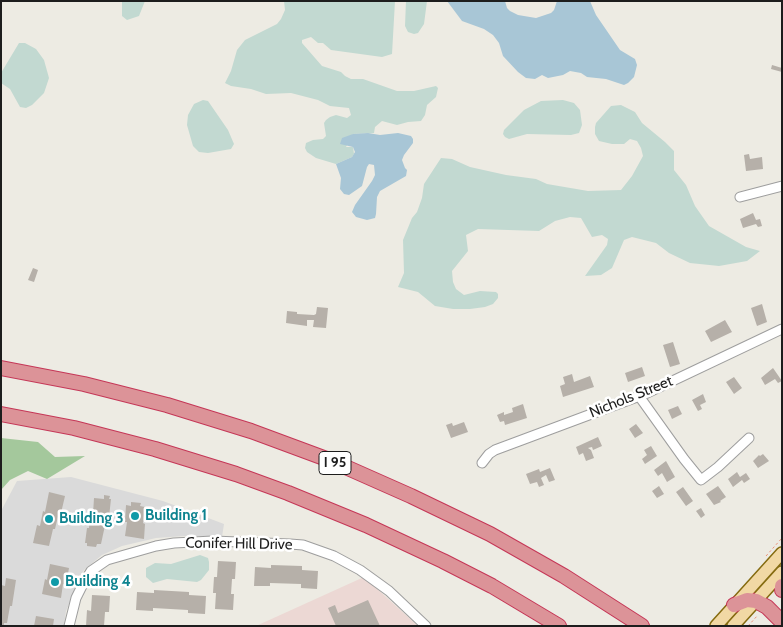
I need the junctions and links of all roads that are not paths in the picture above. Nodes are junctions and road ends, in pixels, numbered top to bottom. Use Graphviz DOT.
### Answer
graph roads {
  1 [pos="782,186"];
  2 [pos="740,197"];
  3 [pos="782,329"];
  4 [pos="1,368"];
  5 [pos="639,396"];
  6 [pos="1,414"];
  7 [pos="749,438"];
  8 [pos="482,463"];
  9 [pos="782,553"];
  10 [pos="782,572"];
  11 [pos="782,586"];
  12 [pos="782,590"];
  13 [pos="756,601"];
  14 [pos="734,606"];
  15 [pos="782,622"];
  16 [pos="69,626"];
  17 [pos="426,626"];
  18 [pos="559,626"];
  19 [pos="642,626"];
  20 [pos="716,626"];
  21 [pos="733,626"];
  1 -- 2 [label="street"];
  3 -- 5 [label="street, Nichols Street"];
  4 -- 19 [label="highway, I 95"];
  5 -- 7 [label="street"];
  5 -- 8 [label="street, Nichols Street"];
  6 -- 18 [label="highway"];
  9 -- 14 [label="main road"];
  10 -- 13 [label="main road"];
  11 -- 12 [label="highway"];
  13 -- 14 [label="highway"];
  13 -- 15 [label="highway"];
  13 -- 21 [label="main road"];
  14 -- 20 [label="main road"];
  16 -- 17 [label="street, Conifer Hill Drive"];
}
